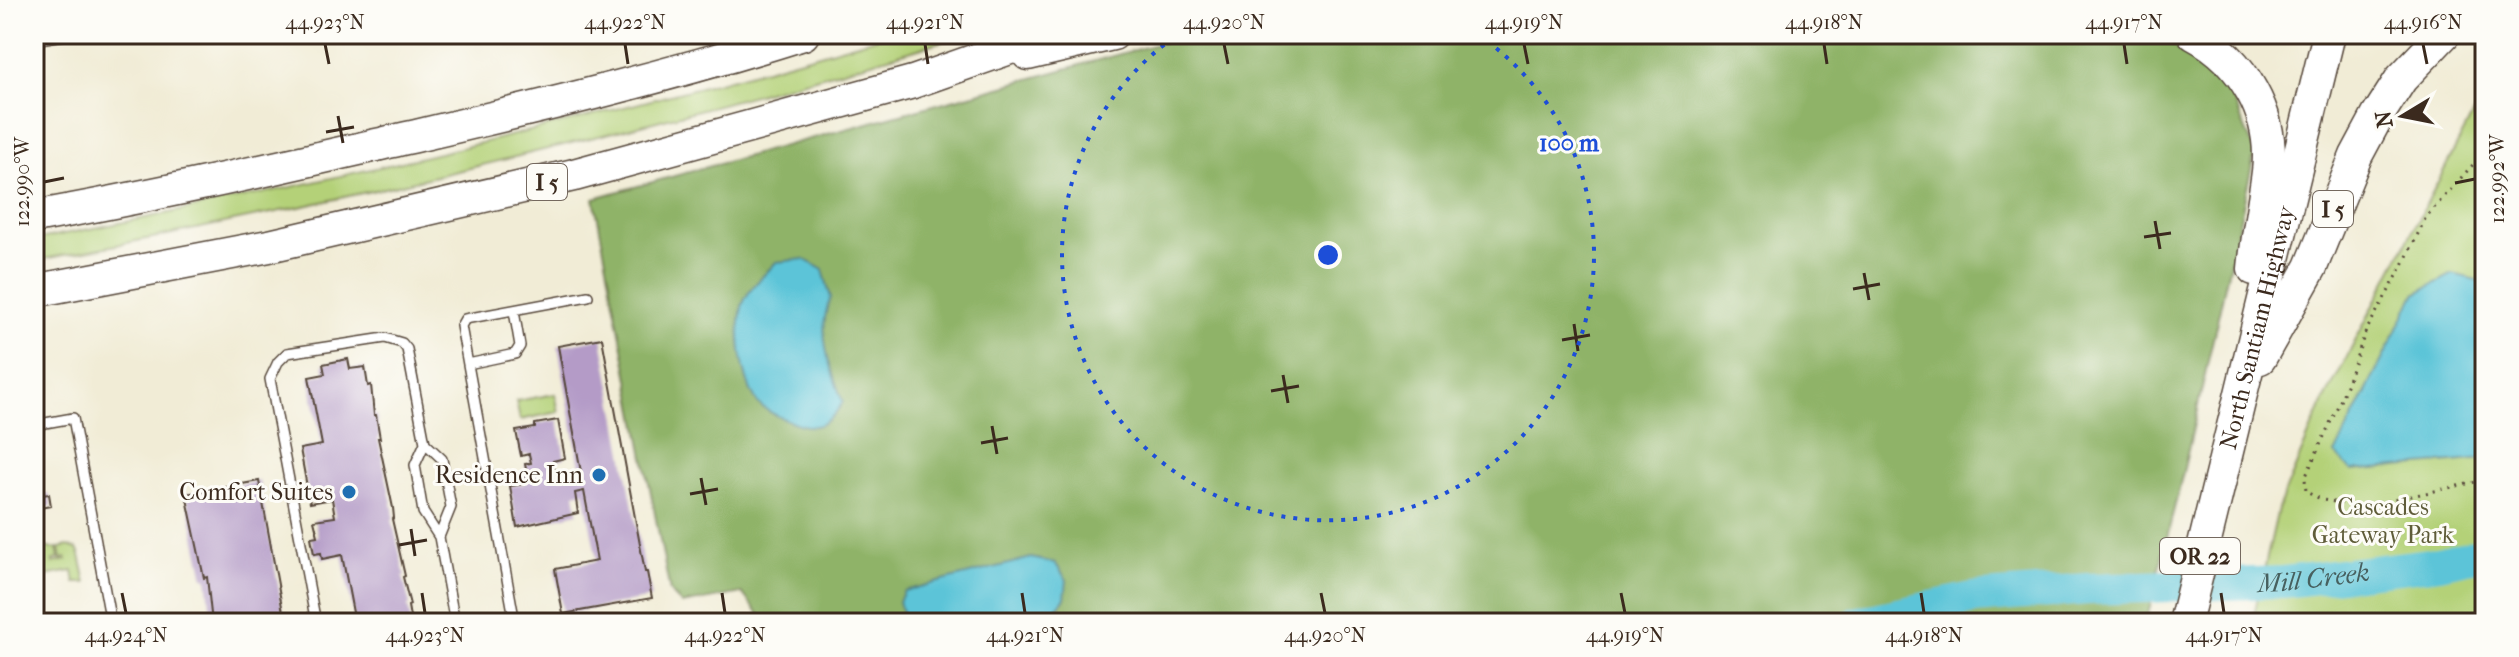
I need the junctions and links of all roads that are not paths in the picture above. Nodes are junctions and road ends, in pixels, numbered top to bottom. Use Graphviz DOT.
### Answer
graph roads {
  1 [pos="70,34"];
  2 [pos="803,34"];
  3 [pos="1050,34"];
  4 [pos="1113,34"];
  5 [pos="2194,34"];
  6 [pos="2444,34"];
  7 [pos="2319,36"];
  8 [pos="34,40"];
  9 [pos="913,82"];
  10 [pos="34,217"];
  11 [pos="34,291"];
  12 [pos="588,296"];
  13 [pos="514,311"];
  14 [pos="468,364"];
  15 [pos="2239,395"];
  16 [pos="34,425"];
  17 [pos="425,443"];
  18 [pos="439,537"];
  19 [pos="111,623"];
  20 [pos="316,623"];
  21 [pos="455,623"];
  22 [pos="515,623"];
  23 [pos="2185,623"];
  1 -- 8 [label="lane"];
  2 -- 10 [label="highway"];
  3 -- 9 [label="highway, I 5"];
  4 -- 9 [label="highway"];
  5 -- 15 [label="highway"];
  6 -- 15 [label="highway, I 5"];
  7 -- 15 [label="highway, North Santiam Highway / OR 22"];
  9 -- 11 [label="highway, I 5"];
  12 -- 13 [label="lane"];
  13 -- 14 [label="lane"];
  13 -- 14 [label="lane"];
  14 -- 22 [label="lane"];
  15 -- 23 [label="highway, North Santiam Highway / OR 22"];
  16 -- 19 [label="lane"];
  17 -- 18 [label="lane"];
  17 -- 18 [label="lane"];
  17 -- 20 [label="lane"];
  18 -- 21 [label="lane"];
}
